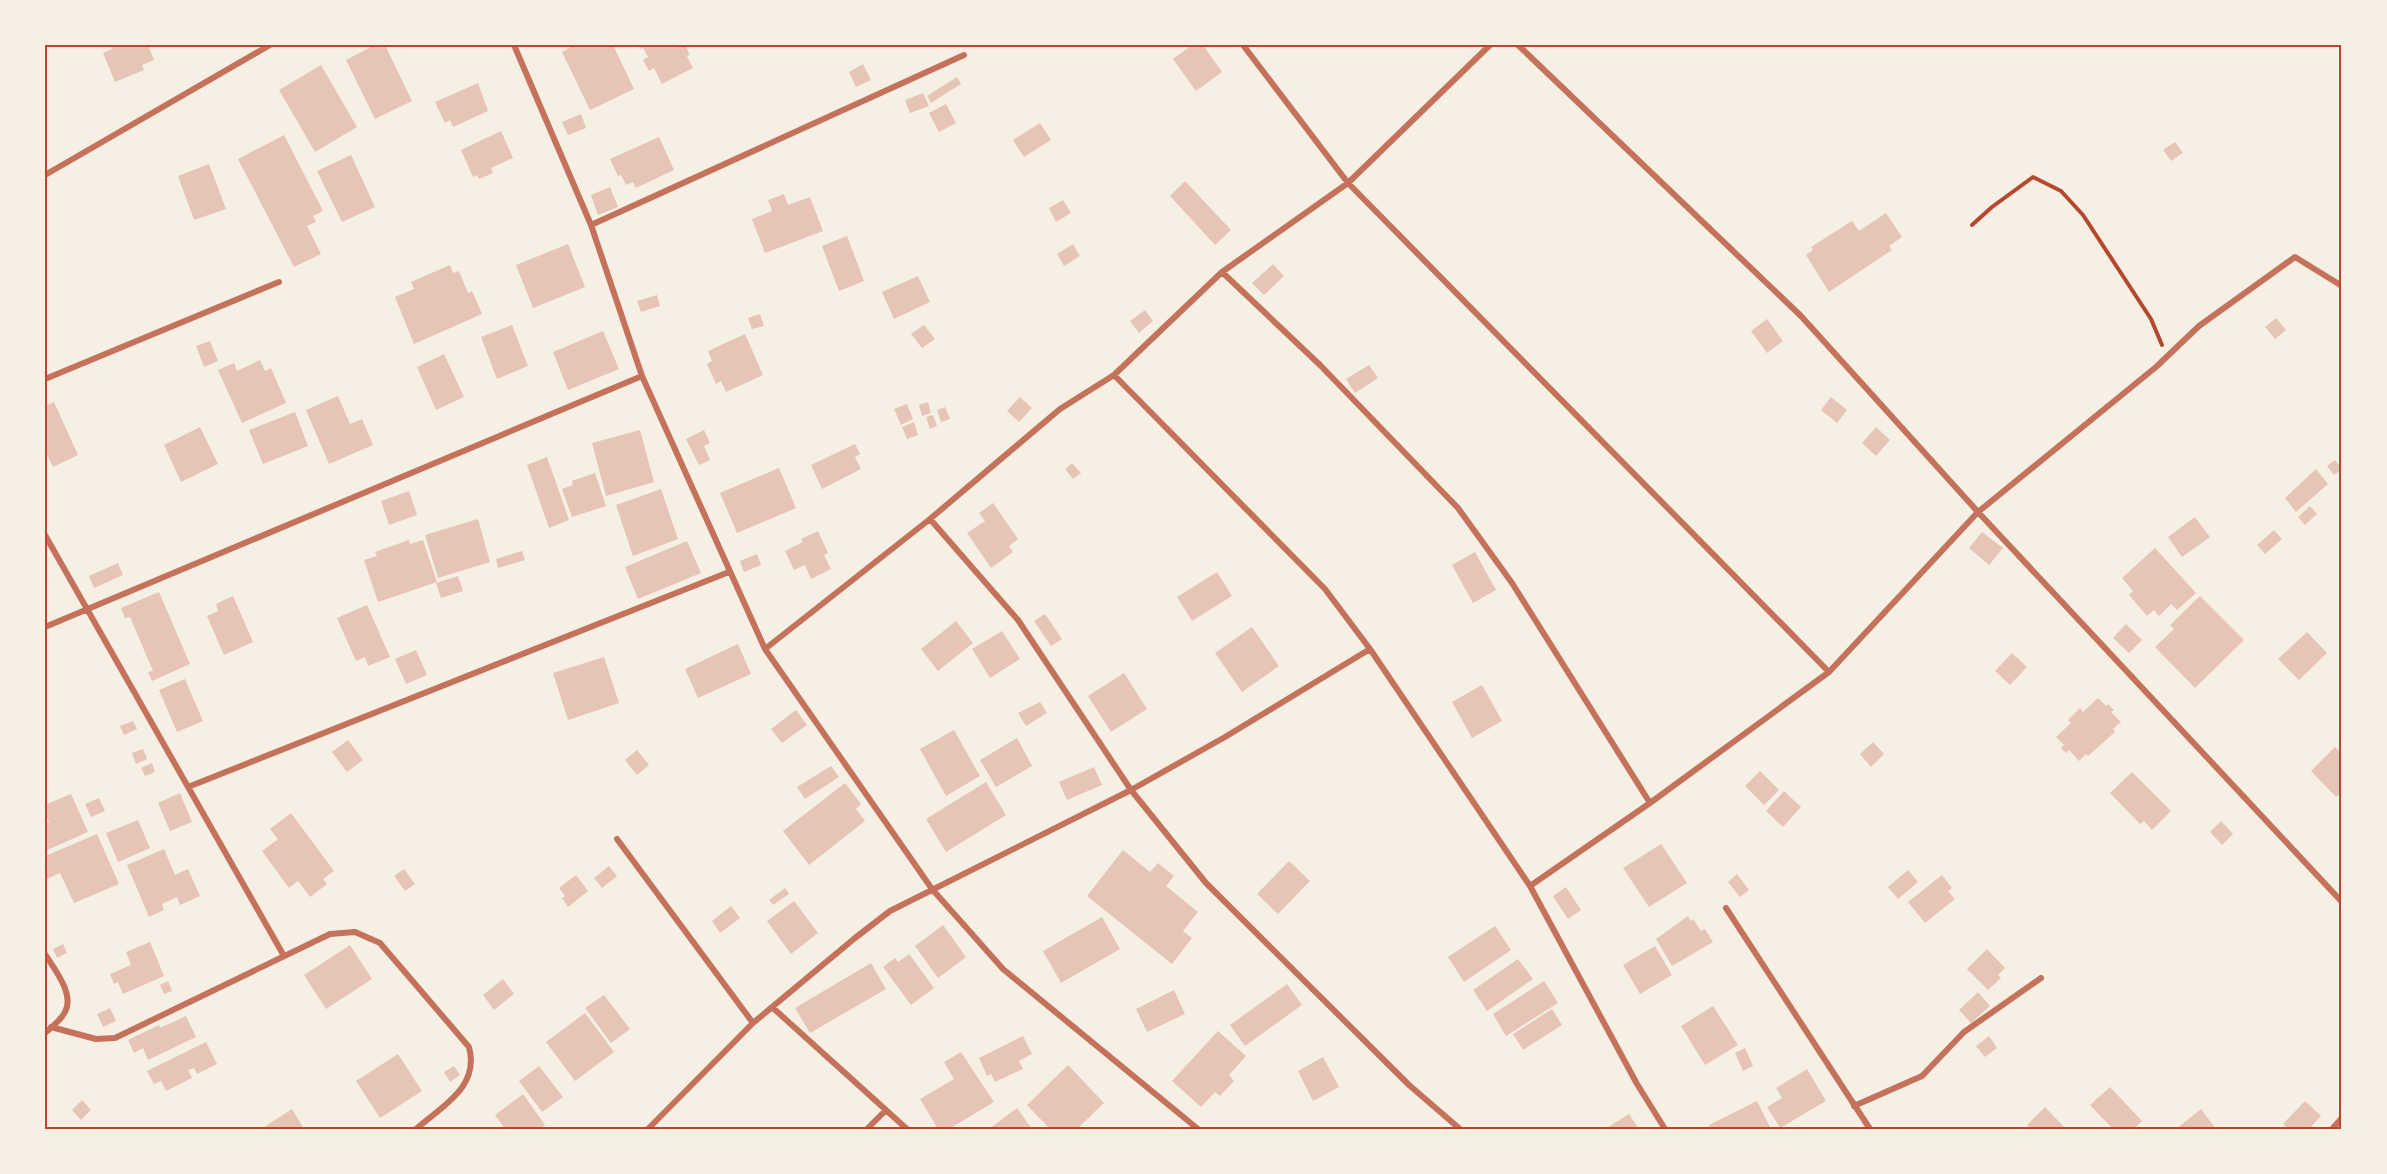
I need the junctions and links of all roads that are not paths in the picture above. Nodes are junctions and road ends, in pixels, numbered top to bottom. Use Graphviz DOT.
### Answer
graph roads {
  1 [pos="270,45"];
  2 [pos="514,45"];
  3 [pos="1243,45"];
  4 [pos="1490,45"];
  5 [pos="1518,45"];
  6 [pos="964,55"];
  7 [pos="45,175"];
  8 [pos="1348,183"];
  9 [pos="591,225"];
  10 [pos="1222,272"];
  11 [pos="279,282"];
  12 [pos="2342,286"];
  13 [pos="1114,375"];
  14 [pos="642,376"];
  15 [pos="45,379"];
  16 [pos="1978,512"];
  17 [pos="930,519"];
  18 [pos="45,535"];
  19 [pos="729,572"];
  20 [pos="87,610"];
  21 [pos="45,627"];
  22 [pos="765,649"];
  23 [pos="1370,649"];
  24 [pos="1829,672"];
  25 [pos="188,787"];
  26 [pos="1131,790"];
  27 [pos="1650,803"];
  28 [pos="617,839"];
  29 [pos="1530,886"];
  30 [pos="932,889"];
  31 [pos="2342,902"];
  32 [pos="1725,908"];
  33 [pos="45,954"];
  34 [pos="284,956"];
  35 [pos="2040,978"];
  36 [pos="772,1008"];
  37 [pos="753,1023"];
  38 [pos="51,1028"];
  39 [pos="45,1033"];
  40 [pos="1854,1106"];
  41 [pos="886,1110"];
  42 [pos="2342,1118"];
  43 [pos="416,1129"];
  44 [pos="648,1129"];
  45 [pos="867,1129"];
  46 [pos="907,1129"];
  47 [pos="1198,1129"];
  48 [pos="1460,1129"];
  49 [pos="1665,1129"];
  50 [pos="1870,1129"];
  51 [pos="2332,1129"];
  1 -- 7 [label="street"];
  2 -- 9 [label="street"];
  3 -- 8 [label="street"];
  4 -- 8 [label="street"];
  5 -- 16 [label="street"];
  6 -- 9 [label="street"];
  8 -- 10 [label="street"];
  8 -- 24 [label="street"];
  9 -- 14 [label="street"];
  10 -- 13 [label="street"];
  10 -- 27 [label="street"];
  11 -- 15 [label="street"];
  12 -- 16 [label="street"];
  13 -- 17 [label="street"];
  13 -- 23 [label="street"];
  14 -- 19 [label="street"];
  14 -- 20 [label="street"];
  16 -- 24 [label="street"];
  16 -- 31 [label="street"];
  17 -- 22 [label="street"];
  17 -- 26 [label="street"];
  18 -- 20 [label="street"];
  19 -- 22 [label="street"];
  19 -- 25 [label="street"];
  20 -- 21 [label="street"];
  20 -- 25 [label="street"];
  22 -- 30 [label="street"];
  23 -- 26 [label="street"];
  23 -- 29 [label="street"];
  24 -- 27 [label="street"];
  25 -- 34 [label="street"];
  26 -- 30 [label="street"];
  26 -- 48 [label="street"];
  27 -- 29 [label="street"];
  28 -- 37 [label="street"];
  29 -- 49 [label="street"];
  30 -- 36 [label="street"];
  30 -- 47 [label="street"];
  32 -- 40 [label="street"];
  33 -- 38 [label="street"];
  34 -- 38 [label="street"];
  34 -- 43 [label="street"];
  35 -- 40 [label="street"];
  36 -- 37 [label="street"];
  36 -- 41 [label="street"];
  37 -- 44 [label="street"];
  38 -- 39 [label="street"];
  40 -- 50 [label="street"];
  41 -- 45 [label="street"];
  41 -- 46 [label="street"];
  42 -- 51 [label="street"];
}
